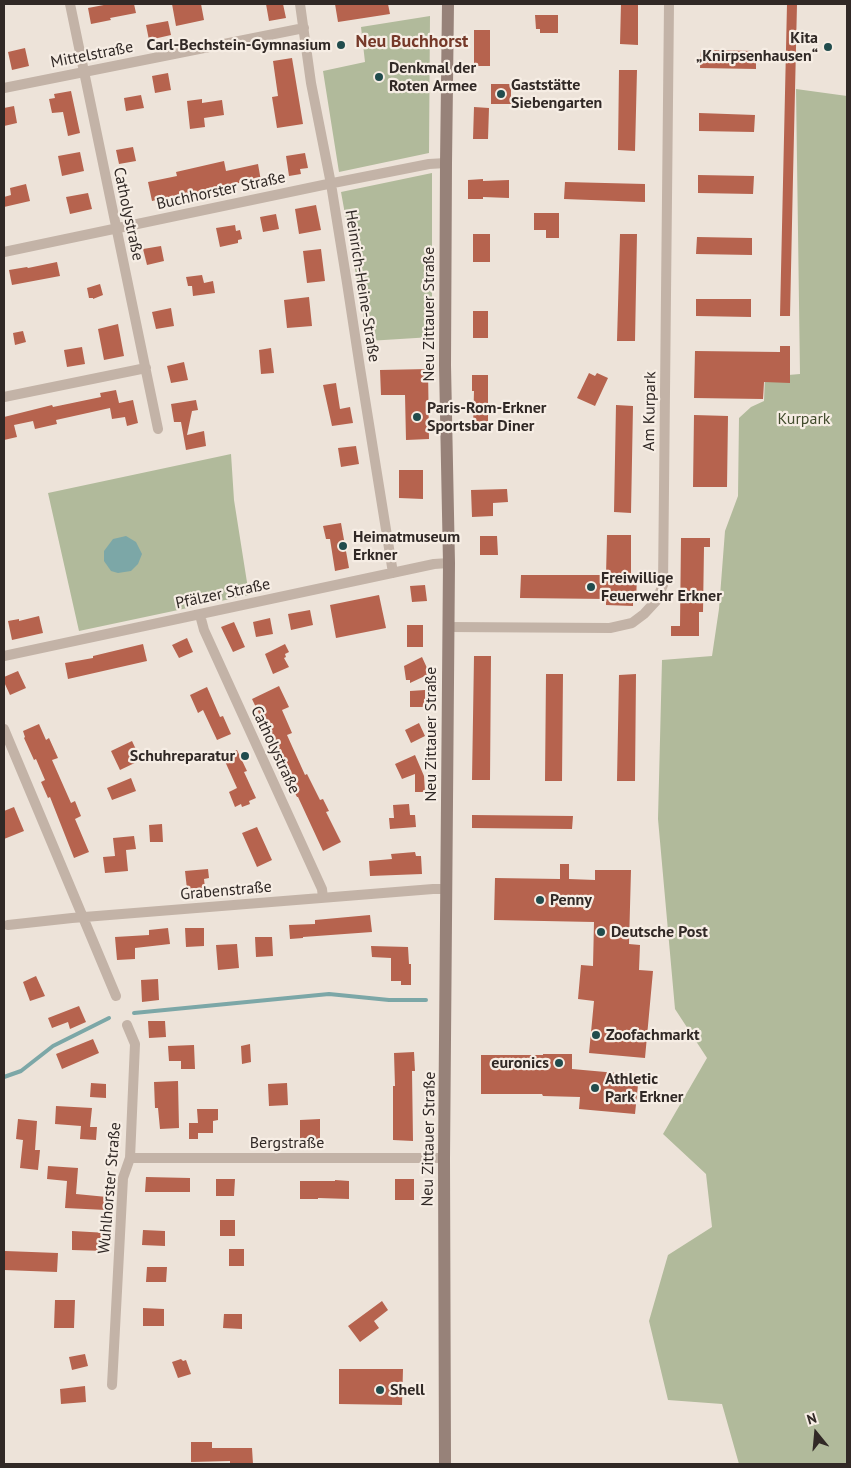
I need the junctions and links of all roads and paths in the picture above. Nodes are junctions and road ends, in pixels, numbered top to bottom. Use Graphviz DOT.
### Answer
graph roads {
  1 [pos="70,4"];
  2 [pos="300,4"];
  3 [pos="448,4"];
  4 [pos="670,4"];
  5 [pos="304,28"];
  6 [pos="84,72"];
  7 [pos="4,88"];
  8 [pos="446,163"];
  9 [pos="331,184"];
  10 [pos="116,229"];
  11 [pos="4,252"];
  12 [pos="146,368"];
  13 [pos="4,397"];
  14 [pos="158,429"];
  15 [pos="449,563"];
  16 [pos="393,573"];
  17 [pos="200,615"];
  18 [pos="448,627"];
  19 [pos="4,656"];
  20 [pos="4,729"];
  21 [pos="446,889"];
  22 [pos="323,898"];
  23 [pos="83,918"];
  24 [pos="8,925"];
  25 [pos="116,996"];
  26 [pos="127,1025"];
  27 [pos="130,1158"];
  28 [pos="444,1158"];
  29 [pos="112,1385"];
  30 [pos="445,1464"];
  1 -- 6 [label="street, Catholystraße"];
  2 -- 5 [label="street, Heinrich-Heine-Straße"];
  3 -- 8 [label="main road, Neu Zittauer Straße"];
  4 -- 18 [label="street, Am Kurpark"];
  5 -- 6 [label="street, Mittelstraße"];
  5 -- 9 [label="street, Heinrich-Heine-Straße"];
  6 -- 7 [label="street, Mittelstraße"];
  6 -- 10 [label="street, Catholystraße"];
  8 -- 9 [label="street, Buchhorster Straße"];
  8 -- 15 [label="main road, Neu Zittauer Straße"];
  9 -- 10 [label="street, Buchhorster Straße"];
  9 -- 16 [label="street, Heinrich-Heine-Straße"];
  10 -- 11 [label="street, Buchhorster Straße"];
  10 -- 12 [label="street, Catholystraße"];
  12 -- 13 [label="street"];
  12 -- 14 [label="street, Catholystraße"];
  15 -- 16 [label="street, Pfälzer Straße"];
  15 -- 18 [label="main road, Neu Zittauer Straße"];
  16 -- 17 [label="street, Pfälzer Straße"];
  17 -- 19 [label="street, Pfälzer Straße"];
  17 -- 22 [label="street, Catholystraße"];
  18 -- 21 [label="main road, Neu Zittauer Straße"];
  20 -- 23 [label="street"];
  21 -- 22 [label="street, Grabenstraße"];
  21 -- 28 [label="main road, Neu Zittauer Straße"];
  22 -- 23 [label="street, Grabenstraße"];
  23 -- 24 [label="street, Grabenstraße"];
  23 -- 25 [label="street"];
  26 -- 27 [label="street, Wuhlhorster Straße"];
  27 -- 28 [label="street, Bergstraße"];
  27 -- 29 [label="street, Wuhlhorster Straße"];
  28 -- 30 [label="main road, Neu Zittauer Straße"];
}
